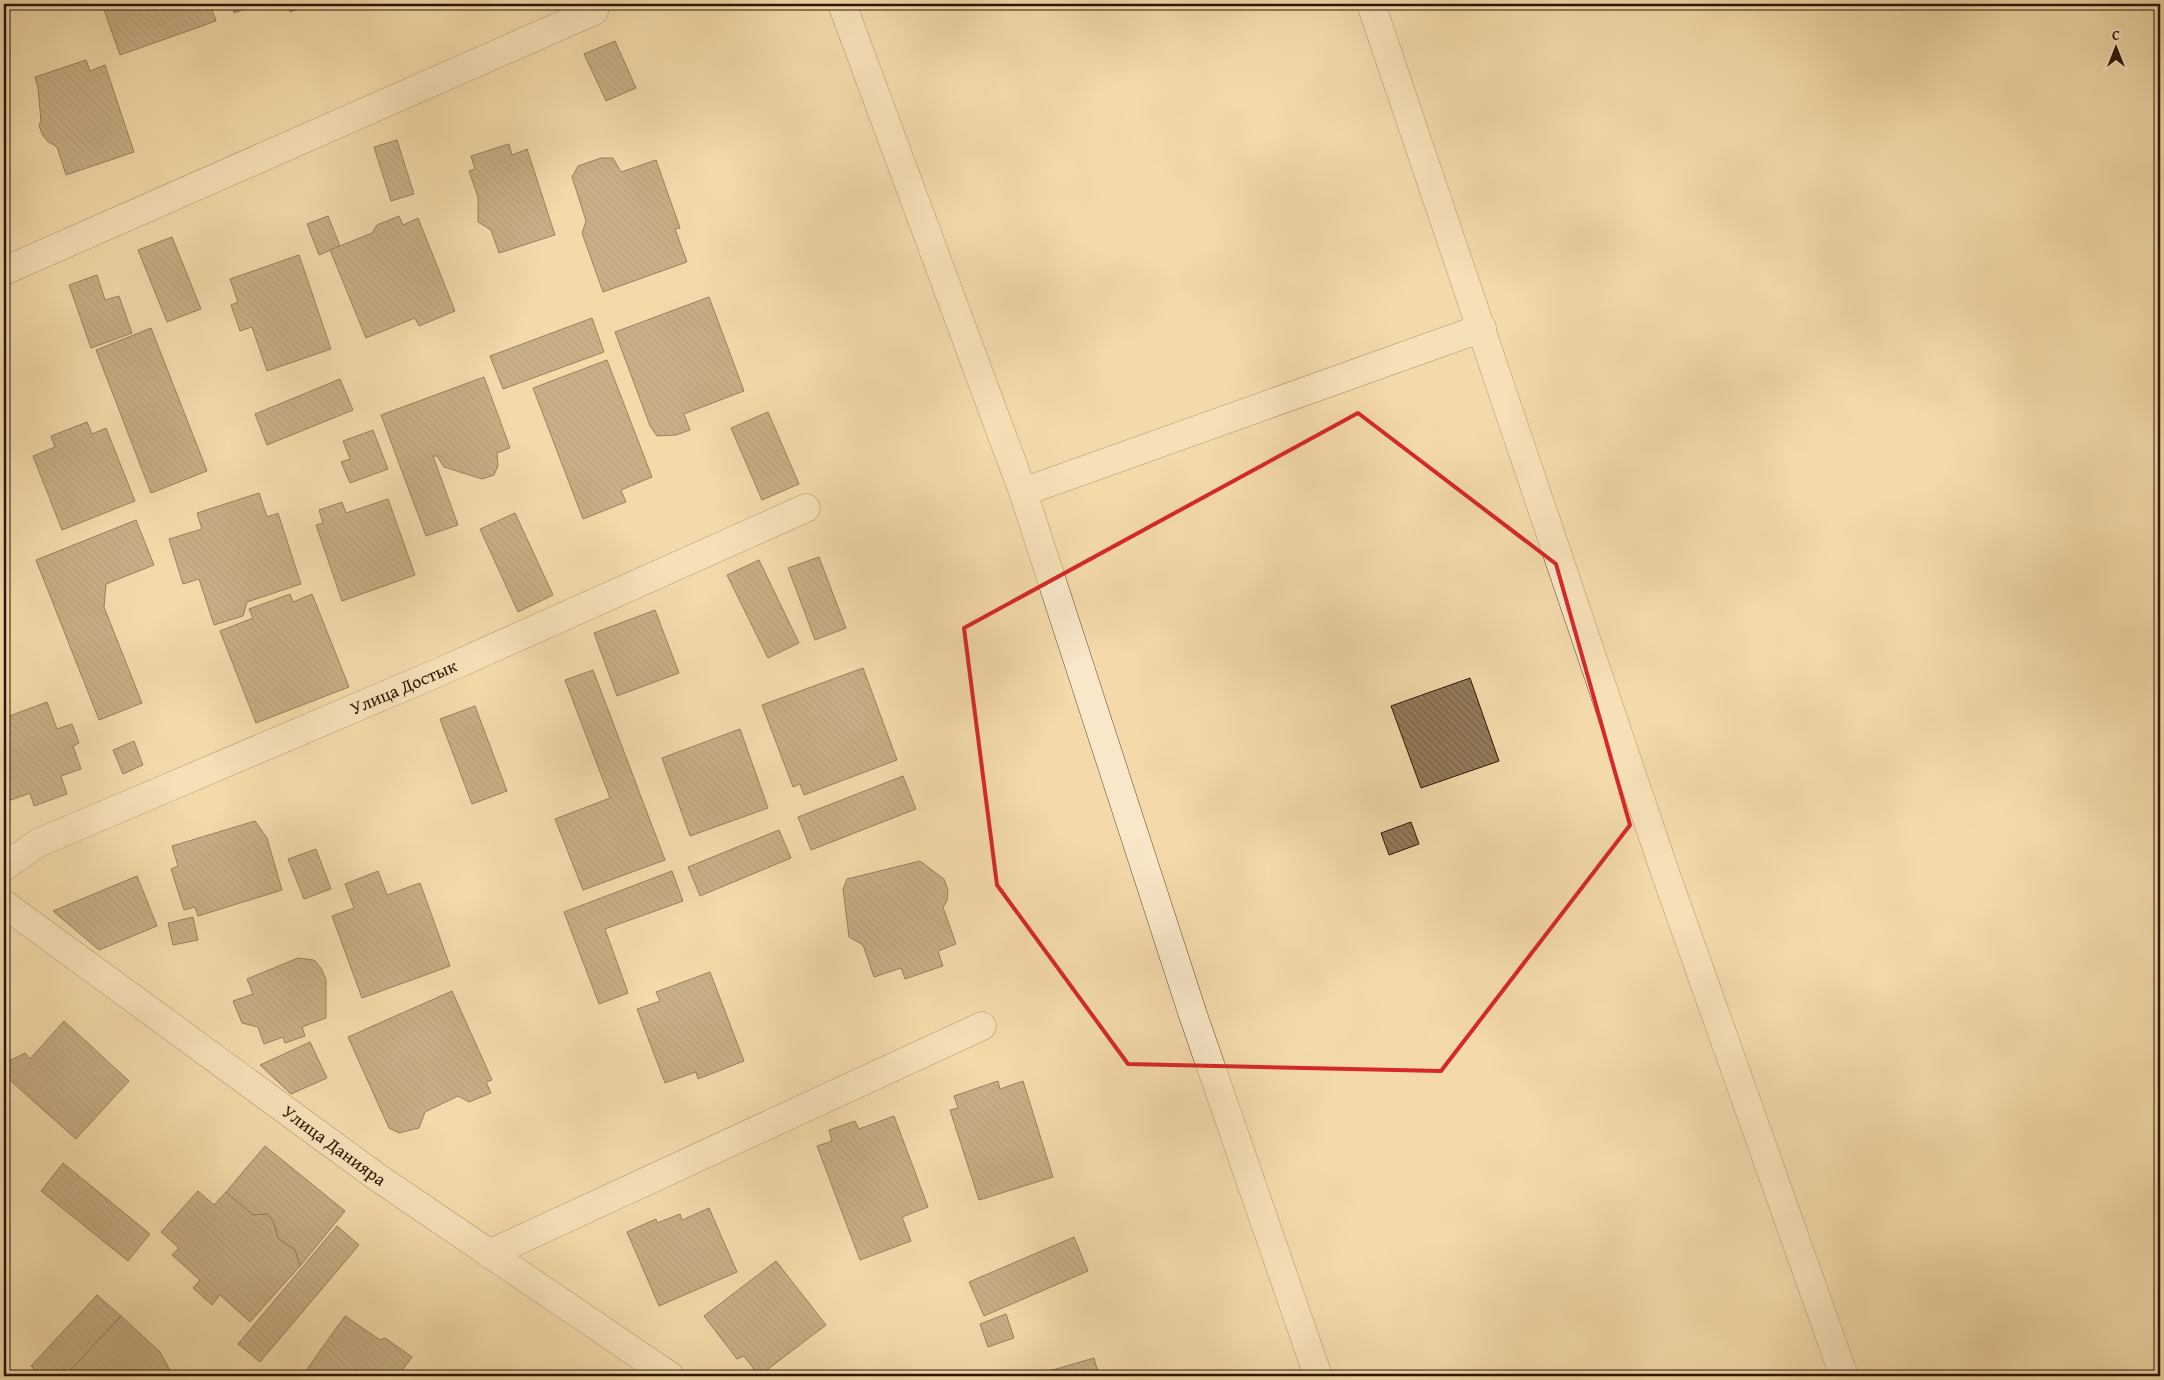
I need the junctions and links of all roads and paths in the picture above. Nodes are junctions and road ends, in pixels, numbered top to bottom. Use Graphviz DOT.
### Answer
graph roads {
  1 [pos="842,4"];
  2 [pos="1371,4"];
  3 [pos="594,11"];
  4 [pos="4,271"];
  5 [pos="1482,328"];
  6 [pos="1023,492"];
  7 [pos="806,508"];
  8 [pos="4,868"];
  9 [pos="4,904"];
  10 [pos="982,1026"];
  11 [pos="489,1254"];
  12 [pos="670,1376"];
  13 [pos="1318,1376"];
  14 [pos="1844,1376"];
  1 -- 6 [label="street"];
  2 -- 5 [label="street"];
  3 -- 4 [label="street"];
  5 -- 6 [label="street"];
  5 -- 14 [label="street"];
  6 -- 13 [label="street"];
  7 -- 8 [label="street, Улица Достык"];
  9 -- 11 [label="street, Улица Данияра"];
  10 -- 11 [label="street"];
  11 -- 12 [label="street, Улица Данияра"];
}
